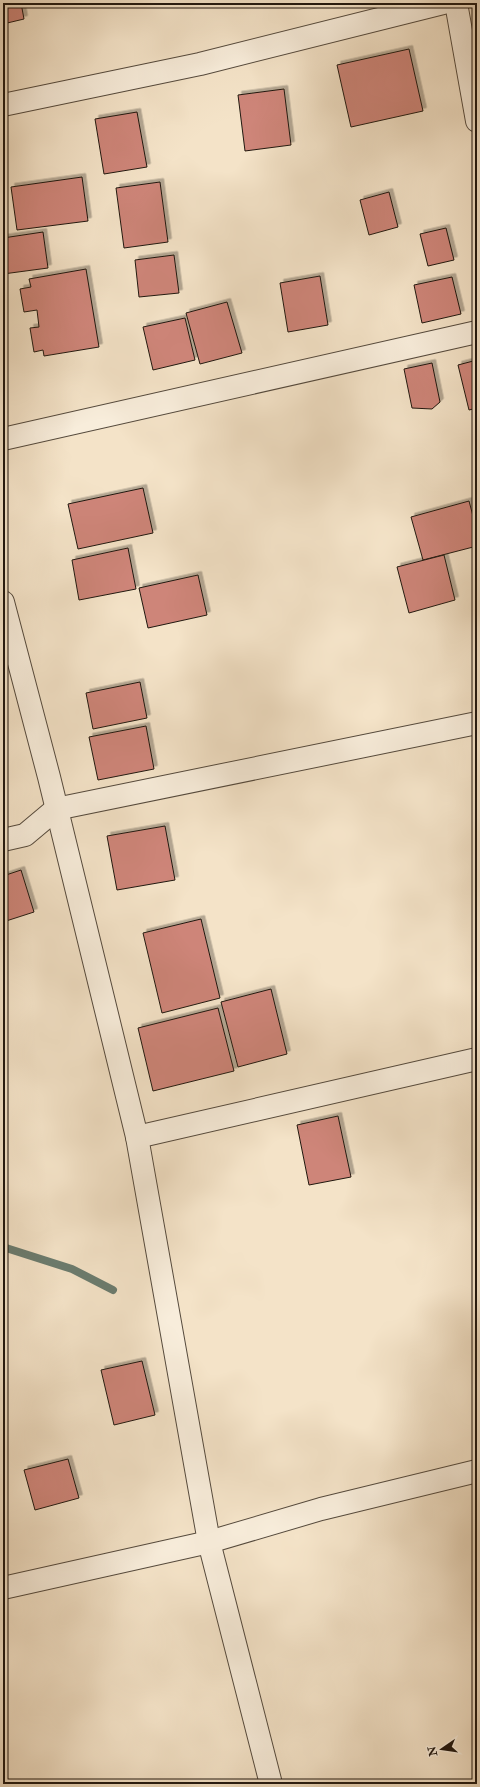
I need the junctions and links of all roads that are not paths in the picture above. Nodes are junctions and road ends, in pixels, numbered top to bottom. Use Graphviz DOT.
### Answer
graph roads {
  1 [pos="443,3"];
  2 [pos="456,3"];
  3 [pos="3,105"];
  4 [pos="477,120"];
  5 [pos="477,332"];
  6 [pos="3,439"];
  7 [pos="3,602"];
  8 [pos="477,723"];
  9 [pos="56,809"];
  10 [pos="3,840"];
  11 [pos="477,1059"];
  12 [pos="137,1137"];
  13 [pos="477,1471"];
  14 [pos="209,1542"];
  15 [pos="3,1588"];
  16 [pos="271,1784"];
  1 -- 3 [label="street"];
  2 -- 4 [label="street"];
  5 -- 6 [label="street"];
  7 -- 9 [label="street"];
  8 -- 9 [label="street"];
  9 -- 10 [label="street"];
  9 -- 12 [label="street"];
  11 -- 12 [label="street"];
  12 -- 14 [label="street"];
  13 -- 14 [label="street"];
  14 -- 15 [label="street"];
  14 -- 16 [label="street"];
}
